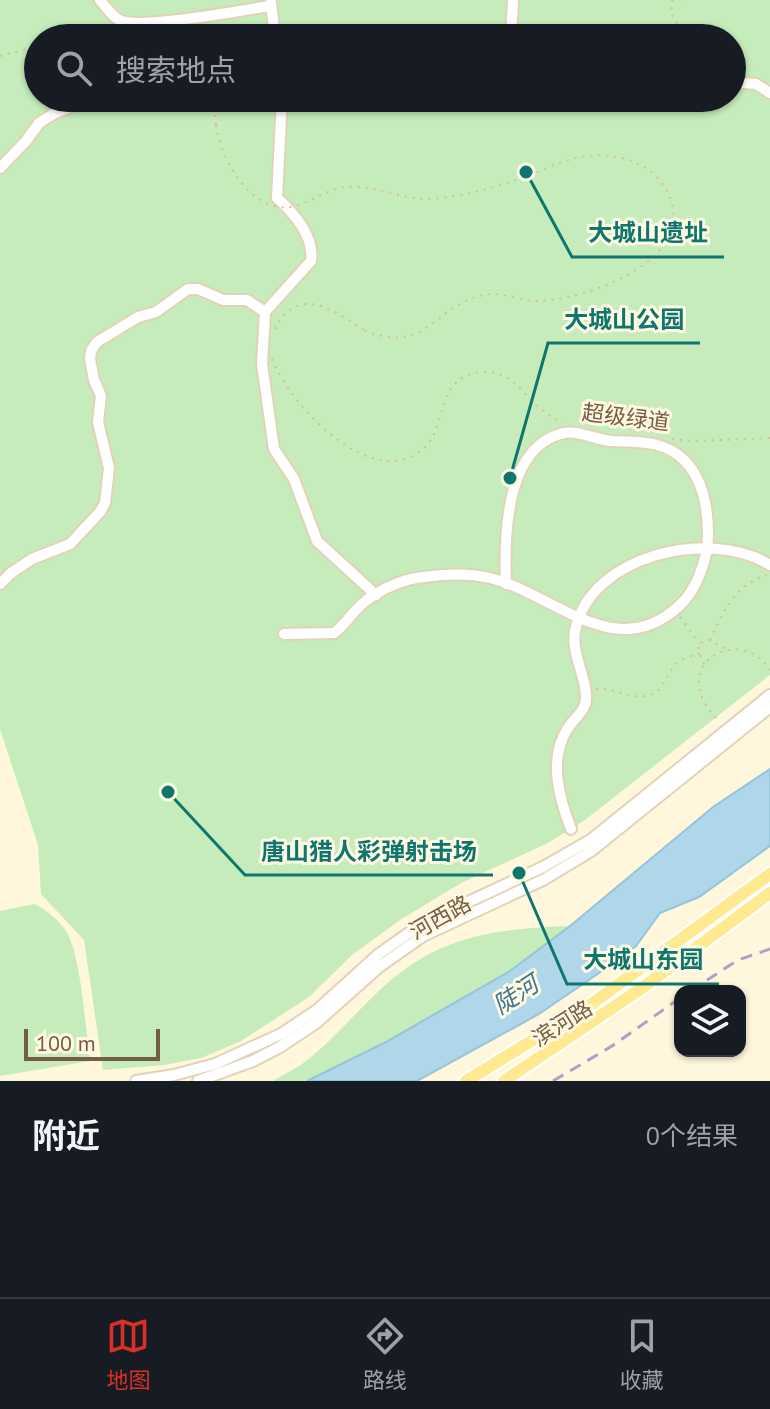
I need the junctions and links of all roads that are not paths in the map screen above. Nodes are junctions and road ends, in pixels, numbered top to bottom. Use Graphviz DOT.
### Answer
graph roads {
  1 [pos="100,0"];
  2 [pos="513,0"];
  3 [pos="270,3"];
  4 [pos="273,24"];
  5 [pos="512,24"];
  6 [pos="746,83"];
  7 [pos="770,93"];
  8 [pos="57,112"];
  9 [pos="281,112"];
  10 [pos="0,168"];
  11 [pos="265,312"];
  12 [pos="770,565"];
  13 [pos="0,584"];
  14 [pos="506,584"];
  15 [pos="376,595"];
  16 [pos="284,634"];
  17 [pos="770,695"];
  18 [pos="770,707"];
  19 [pos="571,829"];
  20 [pos="770,874"];
  21 [pos="770,893"];
  22 [pos="136,1081"];
  23 [pos="198,1081"];
  24 [pos="466,1081"];
  25 [pos="504,1081"];
  1 -- 3 [label="street"];
  2 -- 5 [label="street"];
  3 -- 4 [label="street"];
  6 -- 7 [label="street"];
  8 -- 10 [label="street"];
  9 -- 11 [label="street"];
  11 -- 13 [label="street"];
  11 -- 15 [label="street"];
  12 -- 19 [label="street"];
  14 -- 14 [label="street"];
  14 -- 15 [label="street"];
  15 -- 16 [label="street"];
  17 -- 22 [label="street, 河西路"];
  18 -- 23 [label="street, 河西路"];
  20 -- 24 [label="main road, 滨河路"];
  21 -- 25 [label="main road, 滨河路"];
}
